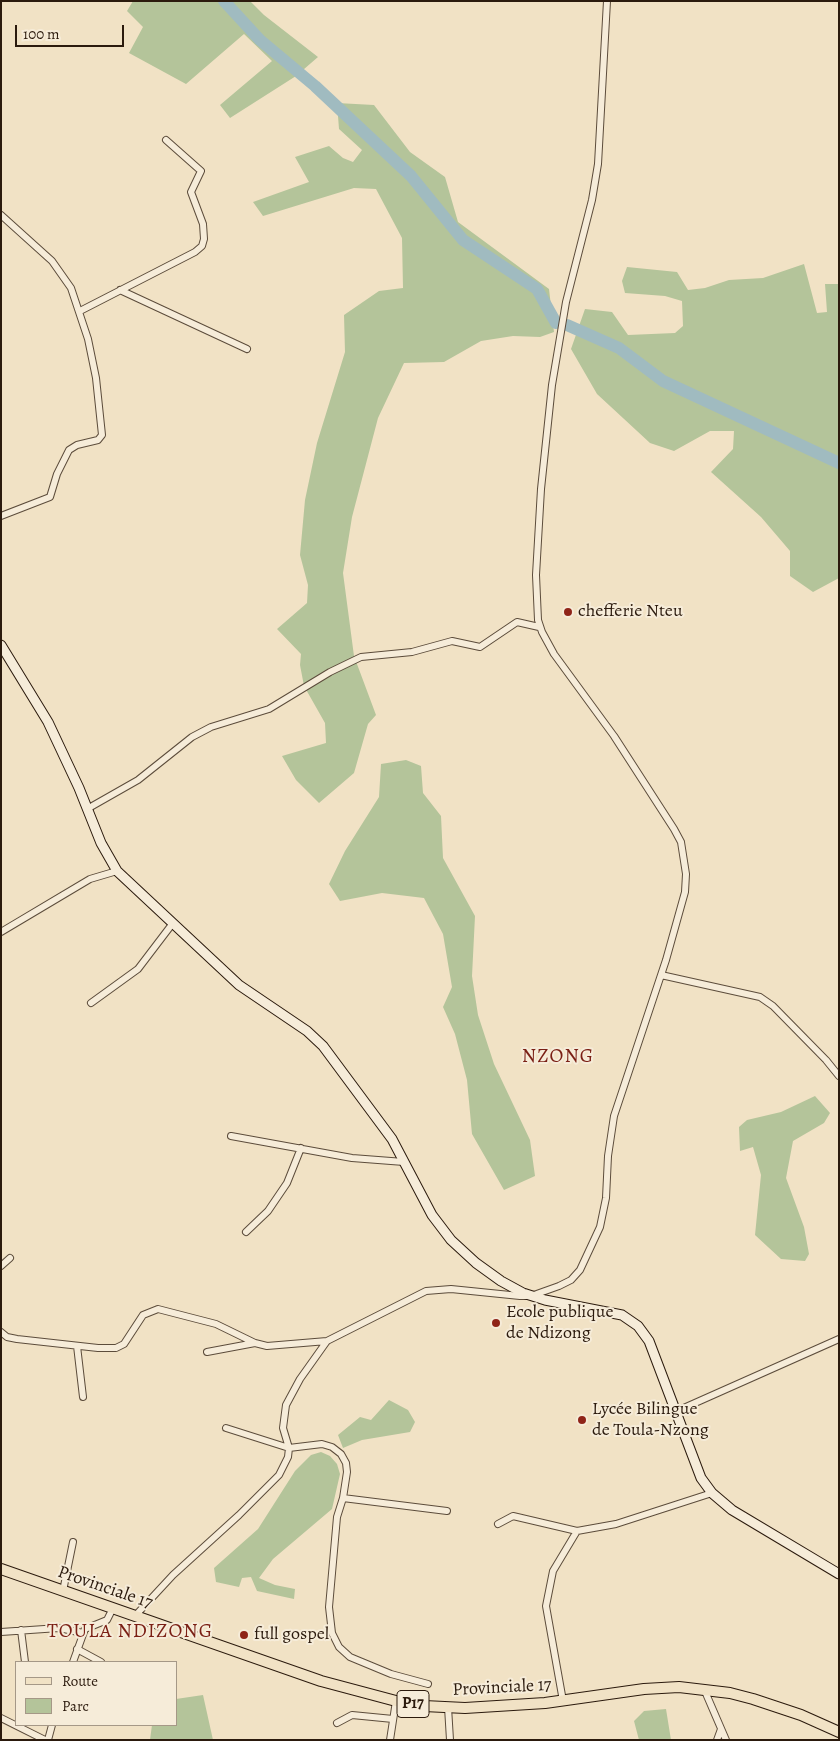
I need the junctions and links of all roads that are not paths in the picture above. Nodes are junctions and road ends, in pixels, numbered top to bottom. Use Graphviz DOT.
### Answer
graph roads {
  1 [pos="607,1"];
  2 [pos="166,140"];
  3 [pos="1,215"];
  4 [pos="120,290"];
  5 [pos="80,311"];
  6 [pos="247,349"];
  7 [pos="1,516"];
  8 [pos="539,627"];
  9 [pos="1,645"];
  10 [pos="87,808"];
  11 [pos="117,871"];
  12 [pos="172,923"];
  13 [pos="1,932"];
  14 [pos="661,975"];
  15 [pos="91,1003"];
  16 [pos="839,1076"];
  17 [pos="230,1136"];
  18 [pos="301,1148"];
  19 [pos="404,1162"];
  20 [pos="246,1232"];
  21 [pos="10,1258"];
  22 [pos="1,1266"];
  23 [pos="531,1296"];
  24 [pos="1,1332"];
  25 [pos="839,1339"];
  26 [pos="327,1341"];
  27 [pos="255,1343"];
  28 [pos="77,1346"];
  29 [pos="207,1352"];
  30 [pos="83,1397"];
  31 [pos="677,1411"];
  32 [pos="226,1428"];
  33 [pos="289,1448"];
  34 [pos="712,1493"];
  35 [pos="343,1498"];
  36 [pos="447,1511"];
  37 [pos="498,1524"];
  38 [pos="577,1531"];
  39 [pos="72,1542"];
  40 [pos="1,1569"];
  41 [pos="839,1574"];
  42 [pos="63,1591"];
  43 [pos="113,1608"];
  44 [pos="135,1616"];
  45 [pos="21,1630"];
  46 [pos="1,1632"];
  47 [pos="83,1634"];
  48 [pos="77,1649"];
  49 [pos="25,1661"];
  50 [pos="73,1661"];
  51 [pos="99,1661"];
  52 [pos="428,1684"];
  53 [pos="704,1689"];
  54 [pos="563,1700"];
  55 [pos="396,1701"];
  56 [pos="448,1707"];
  57 [pos="1,1718"];
  58 [pos="393,1719"];
  59 [pos="337,1723"];
  60 [pos="15,1725"];
  61 [pos="17,1726"];
  62 [pos="52,1726"];
  63 [pos="721,1729"];
  64 [pos="839,1732"];
  65 [pos="46,1740"];
  66 [pos="390,1740"];
  67 [pos="450,1740"];
  68 [pos="717,1740"];
  69 [pos="726,1740"];
  1 -- 8 [label="street"];
  2 -- 4 [label="street"];
  3 -- 5 [label="street"];
  4 -- 5 [label="street"];
  4 -- 6 [label="street"];
  5 -- 7 [label="street"];
  8 -- 10 [label="street"];
  8 -- 14 [label="street"];
  9 -- 10 [label="street"];
  10 -- 11 [label="street"];
  11 -- 12 [label="street"];
  11 -- 13 [label="street"];
  12 -- 15 [label="street"];
  12 -- 19 [label="street"];
  14 -- 16 [label="street"];
  14 -- 23 [label="street"];
  17 -- 18 [label="street"];
  18 -- 19 [label="street"];
  18 -- 20 [label="street"];
  19 -- 23 [label="street"];
  21 -- 22 [label="street"];
  23 -- 26 [label="street"];
  23 -- 31 [label="street"];
  24 -- 28 [label="street"];
  25 -- 31 [label="street"];
  26 -- 27 [label="street"];
  26 -- 33 [label="street"];
  27 -- 28 [label="street"];
  27 -- 29 [label="street"];
  28 -- 30 [label="street"];
  31 -- 34 [label="street"];
  32 -- 33 [label="street"];
  33 -- 35 [label="street"];
  33 -- 44 [label="street"];
  34 -- 38 [label="street"];
  34 -- 41 [label="street"];
  35 -- 36 [label="street"];
  35 -- 52 [label="street"];
  37 -- 38 [label="street"];
  38 -- 54 [label="street"];
  39 -- 42 [label="street"];
  40 -- 42 [label="main road, Provinciale 17 / P17"];
  42 -- 43 [label="main road, Provinciale 17 / P17"];
  43 -- 44 [label="main road, Provinciale 17 / P17"];
  43 -- 47 [label="street"];
  44 -- 55 [label="main road, Provinciale 17 / P17"];
  45 -- 46 [label="street"];
  45 -- 47 [label="street"];
  45 -- 49 [label="street"];
  47 -- 48 [label="street"];
  48 -- 50 [label="street"];
  48 -- 51 [label="street"];
  53 -- 54 [label="main road, Provinciale 17 / P17"];
  53 -- 63 [label="street"];
  53 -- 64 [label="main road, Provinciale 17 / P17"];
  54 -- 56 [label="main road, Provinciale 17 / P17"];
  55 -- 56 [label="main road, Provinciale 17 / P17"];
  55 -- 58 [label="street"];
  56 -- 67 [label="street"];
  57 -- 60 [label="street"];
  58 -- 59 [label="street"];
  58 -- 66 [label="street"];
  61 -- 65 [label="street"];
  62 -- 65 [label="street"];
  63 -- 68 [label="street"];
  63 -- 69 [label="street"];
}
